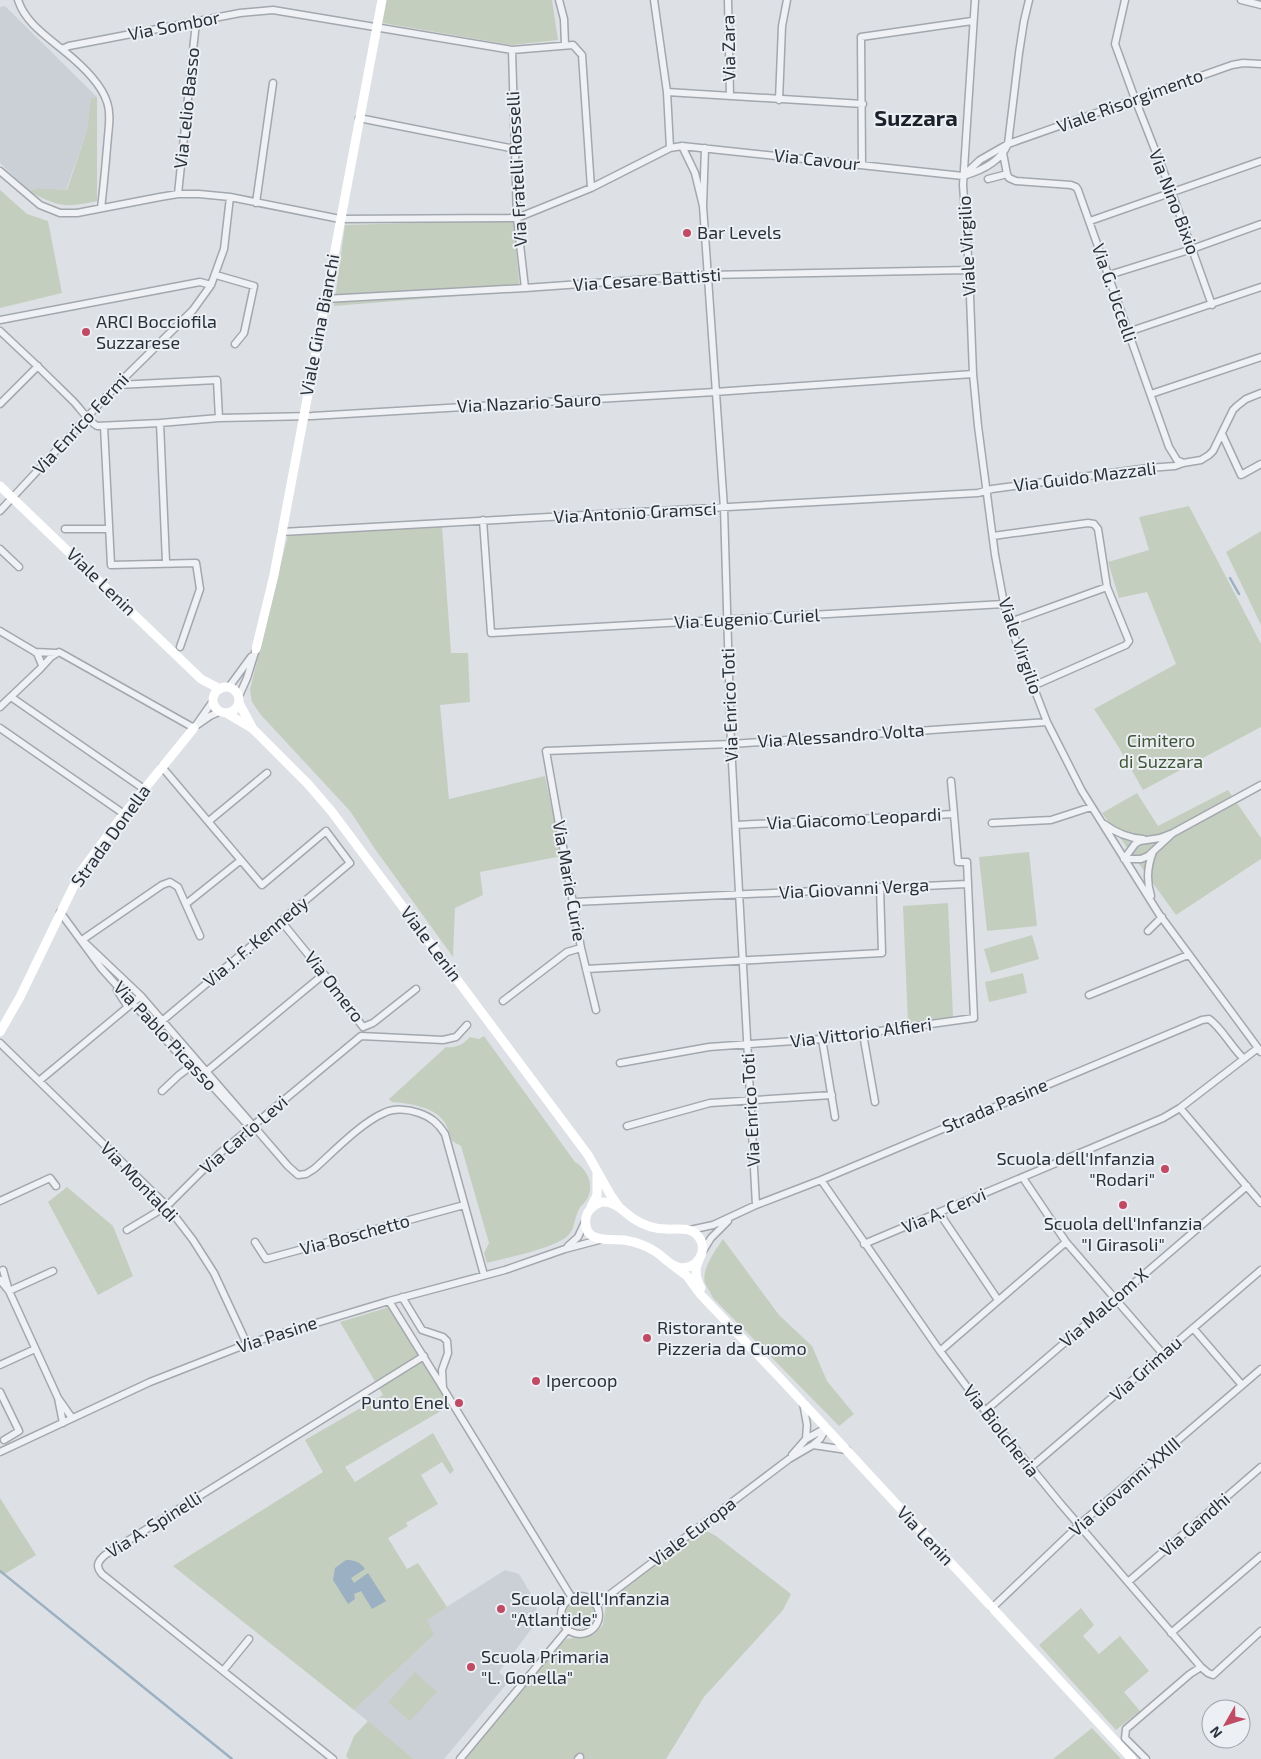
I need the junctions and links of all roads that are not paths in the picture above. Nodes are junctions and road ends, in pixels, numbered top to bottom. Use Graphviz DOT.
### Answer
graph roads {
  1 [pos="18,0"];
  2 [pos="382,0"];
  3 [pos="559,0"];
  4 [pos="654,0"];
  5 [pos="728,0"];
  6 [pos="787,0"];
  7 [pos="975,0"];
  8 [pos="1029,0"];
  9 [pos="1125,0"];
  10 [pos="1241,0"];
  11 [pos="1261,5"];
  12 [pos="972,21"];
  13 [pos="196,22"];
  14 [pos="376,28"];
  15 [pos="564,46"];
  16 [pos="62,49"];
  17 [pos="512,50"];
  18 [pos="1259,65"];
  19 [pos="274,83"];
  20 [pos="667,92"];
  21 [pos="730,96"];
  22 [pos="1135,99"];
  23 [pos="779,100"];
  24 [pos="863,104"];
  25 [pos="359,118"];
  26 [pos="1008,144"];
  27 [pos="682,146"];
  28 [pos="670,148"];
  29 [pos="705,148"];
  30 [pos="515,149"];
  31 [pos="1003,153"];
  32 [pos="1261,162"];
  33 [pos="862,165"];
  34 [pos="0,171"];
  35 [pos="1007,174"];
  36 [pos="963,176"];
  37 [pos="988,178"];
  38 [pos="591,188"];
  39 [pos="1172,193"];
  40 [pos="178,194"];
  41 [pos="230,197"];
  42 [pos="256,203"];
  43 [pos="702,206"];
  44 [pos="101,208"];
  45 [pos="517,218"];
  46 [pos="340,219"];
  47 [pos="1090,221"];
  48 [pos="1261,224"];
  49 [pos="1192,249"];
  50 [pos="969,270"];
  51 [pos="706,274"];
  52 [pos="216,275"];
  53 [pos="1109,275"];
  54 [pos="211,285"];
  55 [pos="1261,287"];
  56 [pos="526,288"];
  57 [pos="325,299"];
  58 [pos="1212,305"];
  59 [pos="0,320"];
  60 [pos="0,331"];
  61 [pos="1128,332"];
  62 [pos="235,344"];
  63 [pos="1261,357"];
  64 [pos="38,366"];
  65 [pos="973,374"];
  66 [pos="118,385"];
  67 [pos="716,392"];
  68 [pos="1261,393"];
  69 [pos="1151,394"];
  70 [pos="0,404"];
  71 [pos="303,417"];
  72 [pos="88,418"];
  73 [pos="219,418"];
  74 [pos="160,423"];
  75 [pos="104,426"];
  76 [pos="1222,434"];
  77 [pos="1183,463"];
  78 [pos="1261,464"];
  79 [pos="0,486"];
  80 [pos="987,491"];
  81 [pos="12,498"];
  82 [pos="724,508"];
  83 [pos="0,511"];
  84 [pos="483,520"];
  85 [pos="65,529"];
  86 [pos="108,529"];
  87 [pos="282,532"];
  88 [pos="992,536"];
  89 [pos="0,549"];
  90 [pos="166,562"];
  91 [pos="20,567"];
  92 [pos="1107,587"];
  93 [pos="1004,604"];
  94 [pos="727,620"];
  95 [pos="1010,622"];
  96 [pos="0,632"];
  97 [pos="180,646"];
  98 [pos="256,650"];
  99 [pos="35,652"];
  100 [pos="56,653"];
  101 [pos="42,665"];
  102 [pos="201,679"];
  103 [pos="1033,686"];
  104 [pos="224,688"];
  105 [pos="11,697"];
  106 [pos="213,698"];
  107 [pos="239,700"];
  108 [pos="0,707"];
  109 [pos="224,713"];
  110 [pos="1047,722"];
  111 [pos="0,728"];
  112 [pos="194,728"];
  113 [pos="253,729"];
  114 [pos="731,744"];
  115 [pos="546,751"];
  116 [pos="162,767"];
  117 [pos="267,773"];
  118 [pos="952,781"];
  119 [pos="1261,785"];
  120 [pos="144,789"];
  121 [pos="1091,807"];
  122 [pos="124,814"];
  123 [pos="954,814"];
  124 [pos="1100,820"];
  125 [pos="209,821"];
  126 [pos="992,823"];
  127 [pos="736,825"];
  128 [pos="1173,833"];
  129 [pos="1149,839"];
  130 [pos="1153,851"];
  131 [pos="1124,859"];
  132 [pos="241,860"];
  133 [pos="967,884"];
  134 [pos="880,888"];
  135 [pos="740,895"];
  136 [pos="574,902"];
  137 [pos="186,904"];
  138 [pos="1153,904"];
  139 [pos="60,912"];
  140 [pos="1162,917"];
  141 [pos="282,921"];
  142 [pos="1148,930"];
  143 [pos="200,936"];
  144 [pos="82,940"];
  145 [pos="581,948"];
  146 [pos="1188,955"];
  147 [pos="743,961"];
  148 [pos="586,969"];
  149 [pos="324,974"];
  150 [pos="416,989"];
  151 [pos="1089,995"];
  152 [pos="141,996"];
  153 [pos="503,1001"];
  154 [pos="131,1005"];
  155 [pos="596,1010"];
  156 [pos="162,1021"];
  157 [pos="467,1025"];
  158 [pos="364,1028"];
  159 [pos="0,1032"];
  160 [pos="160,1034"];
  161 [pos="863,1034"];
  162 [pos="360,1036"];
  163 [pos="822,1039"];
  164 [pos="0,1043"];
  165 [pos="748,1045"];
  166 [pos="1259,1050"];
  167 [pos="1244,1059"];
  168 [pos="198,1061"];
  169 [pos="620,1063"];
  170 [pos="192,1066"];
  171 [pos="207,1070"];
  172 [pos="40,1081"];
  173 [pos="162,1091"];
  174 [pos="832,1096"];
  175 [pos="750,1100"];
  176 [pos="874,1102"];
  177 [pos="1180,1108"];
  178 [pos="836,1118"];
  179 [pos="253,1125"];
  180 [pos="627,1126"];
  181 [pos="596,1169"];
  182 [pos="1023,1178"];
  183 [pos="821,1180"];
  184 [pos="56,1186"];
  185 [pos="1246,1186"];
  186 [pos="0,1201"];
  187 [pos="1261,1203"];
  188 [pos="464,1204"];
  189 [pos="756,1205"];
  190 [pos="167,1206"];
  191 [pos="619,1207"];
  192 [pos="590,1208"];
  193 [pos="940,1212"];
  194 [pos="733,1217"];
  195 [pos="586,1220"];
  196 [pos="127,1230"];
  197 [pos="690,1230"];
  198 [pos="599,1240"];
  199 [pos="255,1242"];
  200 [pos="1066,1242"];
  201 [pos="864,1244"];
  202 [pos="565,1249"];
  203 [pos="701,1256"];
  204 [pos="671,1264"];
  205 [pos="1,1268"];
  206 [pos="1261,1270"];
  207 [pos="53,1271"];
  208 [pos="484,1275"];
  209 [pos="0,1280"];
  210 [pos="9,1292"];
  211 [pos="402,1297"];
  212 [pos="1115,1299"];
  213 [pos="998,1300"];
  214 [pos="388,1301"];
  215 [pos="719,1312"];
  216 [pos="415,1320"];
  217 [pos="403,1323"];
  218 [pos="1193,1328"];
  219 [pos="246,1344"];
  220 [pos="35,1348"];
  221 [pos="940,1351"];
  222 [pos="1163,1354"];
  223 [pos="424,1356"];
  224 [pos="428,1363"];
  225 [pos="0,1365"];
  226 [pos="443,1368"];
  227 [pos="1261,1369"];
  228 [pos="1242,1385"];
  229 [pos="443,1388"];
  230 [pos="0,1392"];
  231 [pos="58,1398"];
  232 [pos="802,1401"];
  233 [pos="985,1411"];
  234 [pos="72,1418"];
  235 [pos="63,1423"];
  236 [pos="826,1428"];
  237 [pos="806,1439"];
  238 [pos="4,1440"];
  239 [pos="813,1445"];
  240 [pos="847,1450"];
  241 [pos="0,1452"];
  242 [pos="789,1459"];
  243 [pos="1261,1467"];
  244 [pos="1030,1468"];
  245 [pos="1079,1525"];
  246 [pos="1261,1556"];
  247 [pos="1128,1582"];
  248 [pos="572,1598"];
  249 [pos="596,1605"];
  250 [pos="992,1608"];
  251 [pos="568,1629"];
  252 [pos="1261,1631"];
  253 [pos="1171,1632"];
  254 [pos="249,1640"];
  255 [pos="1200,1666"];
  256 [pos="223,1671"];
  257 [pos="333,1759"];
  258 [pos="460,1759"];
  259 [pos="1132,1759"];
  260 [pos="1146,1759"];
  1 -- 16 [label="street"];
  2 -- 14 [label="main road, Viale Gina Bianchi"];
  3 -- 15 [label="street"];
  4 -- 20 [label="street"];
  5 -- 21 [label="street, Via Zara"];
  6 -- 23 [label="street"];
  7 -- 12 [label="street, Viale Virgilio"];
  8 -- 26 [label="street"];
  9 -- 22 [label="street, Via Nino Bixio"];
  10 -- 11 [label="street"];
  12 -- 24 [label="street"];
  12 -- 36 [label="street, Viale Virgilio"];
  13 -- 14 [label="street, Via Sombor"];
  13 -- 16 [label="street, Via Sombor"];
  13 -- 40 [label="street, Via Lelio Basso"];
  14 -- 17 [label="street, Via Sombor"];
  14 -- 25 [label="main road, Viale Gina Bianchi"];
  15 -- 17 [label="street, Via Sombor"];
  15 -- 38 [label="street"];
  16 -- 44 [label="street"];
  17 -- 30 [label="street, Via Fratelli Rosselli"];
  18 -- 22 [label="street, Viale Risorgimento"];
  19 -- 42 [label="street"];
  20 -- 21 [label="street"];
  20 -- 28 [label="street"];
  21 -- 23 [label="street"];
  22 -- 26 [label="street, Viale Risorgimento"];
  22 -- 39 [label="street, Via Nino Bixio"];
  23 -- 24 [label="street"];
  24 -- 33 [label="street"];
  25 -- 30 [label="street"];
  25 -- 46 [label="main road, Viale Gina Bianchi"];
  26 -- 31 [label="street"];
  26 -- 36 [label="street, Viale Risorgimento"];
  27 -- 28 [label="street, Via Cavour"];
  27 -- 29 [label="street, Via Cavour"];
  27 -- 43 [label="street, Via Enrico Toti"];
  28 -- 38 [label="street, Via Fratelli Rosselli"];
  29 -- 33 [label="street, Via Cavour"];
  29 -- 43 [label="street, Via Enrico Toti"];
  30 -- 45 [label="street, Via Fratelli Rosselli"];
  31 -- 35 [label="street"];
  31 -- 36 [label="street"];
  32 -- 39 [label="street"];
  33 -- 36 [label="street, Via Cavour"];
  34 -- 44 [label="street"];
  35 -- 37 [label="street"];
  35 -- 47 [label="street, Via G. Uccelli"];
  36 -- 50 [label="street, Viale Virgilio"];
  38 -- 45 [label="street, Via Fratelli Rosselli"];
  39 -- 47 [label="street"];
  39 -- 49 [label="street, Via Nino Bixio"];
  40 -- 41 [label="street"];
  40 -- 44 [label="street"];
  41 -- 42 [label="street"];
  41 -- 52 [label="street, Via Enrico Fermi"];
  42 -- 46 [label="street"];
  43 -- 51 [label="street, Via Enrico Toti"];
  45 -- 46 [label="street"];
  45 -- 56 [label="street, Via Fratelli Rosselli"];
  46 -- 57 [label="main road, Viale Gina Bianchi"];
  47 -- 53 [label="street, Via G. Uccelli"];
  48 -- 49 [label="street"];
  49 -- 53 [label="street"];
  49 -- 58 [label="street, Via Nino Bixio"];
  50 -- 51 [label="street, Via Cesare Battisti"];
  50 -- 65 [label="street, Viale Virgilio"];
  51 -- 56 [label="street, Via Cesare Battisti"];
  51 -- 67 [label="street, Via Enrico Toti"];
  52 -- 54 [label="street, Via Enrico Fermi"];
  52 -- 62 [label="street"];
  53 -- 61 [label="street, Via G. Uccelli"];
  54 -- 59 [label="street"];
  54 -- 66 [label="street, Via Enrico Fermi"];
  55 -- 58 [label="street"];
  56 -- 57 [label="street, Via Cesare Battisti"];
  57 -- 71 [label="main road, Viale Gina Bianchi"];
  58 -- 61 [label="street"];
  60 -- 64 [label="street"];
  61 -- 69 [label="street, Via G. Uccelli"];
  63 -- 69 [label="street"];
  64 -- 70 [label="street"];
  64 -- 72 [label="street"];
  65 -- 67 [label="street, Via Nazario Sauro"];
  65 -- 80 [label="street, Viale Virgilio"];
  66 -- 72 [label="street, Via Enrico Fermi"];
  66 -- 73 [label="street"];
  67 -- 71 [label="street, Via Nazario Sauro"];
  67 -- 82 [label="street, Via Enrico Toti"];
  68 -- 76 [label="street, Via Guido Mazzali"];
  69 -- 77 [label="street, Via G. Uccelli"];
  71 -- 73 [label="street, Via Nazario Sauro"];
  71 -- 87 [label="main road, Viale Gina Bianchi"];
  72 -- 75 [label="street, Via Nazario Sauro"];
  72 -- 81 [label="street, Via Enrico Fermi"];
  73 -- 74 [label="street, Via Nazario Sauro"];
  74 -- 75 [label="street, Via Nazario Sauro"];
  74 -- 90 [label="street"];
  75 -- 86 [label="street"];
  76 -- 77 [label="street, Via Guido Mazzali"];
  76 -- 78 [label="street"];
  77 -- 80 [label="street, Via Guido Mazzali"];
  79 -- 81 [label="main road, Viale Lenin"];
  80 -- 82 [label="street, Via Antonio Gramsci"];
  80 -- 88 [label="street, Viale Virgilio"];
  81 -- 83 [label="street, Via Enrico Fermi"];
  81 -- 102 [label="main road, Viale Lenin"];
  82 -- 84 [label="street, Via Antonio Gramsci"];
  82 -- 94 [label="street, Via Enrico Toti"];
  84 -- 87 [label="street, Via Antonio Gramsci"];
  84 -- 94 [label="street, Via Eugenio Curiel"];
  85 -- 86 [label="street"];
  86 -- 90 [label="street"];
  87 -- 98 [label="main road, Viale Gina Bianchi"];
  88 -- 92 [label="street"];
  88 -- 93 [label="street, Viale Virgilio"];
  89 -- 91 [label="street"];
  90 -- 97 [label="street"];
  92 -- 95 [label="street"];
  92 -- 103 [label="street"];
  93 -- 94 [label="street, Via Eugenio Curiel"];
  93 -- 95 [label="street, Viale Virgilio"];
  94 -- 114 [label="street, Via Enrico Toti"];
  95 -- 103 [label="street, Viale Virgilio"];
  96 -- 99 [label="street"];
  98 -- 104 [label="street"];
  98 -- 107 [label="street"];
  99 -- 100 [label="street"];
  99 -- 101 [label="street"];
  100 -- 101 [label="street"];
  100 -- 112 [label="street"];
  101 -- 105 [label="street"];
  102 -- 104 [label="main road, Viale Lenin"];
  102 -- 106 [label="main road, Viale Lenin"];
  103 -- 110 [label="street, Viale Virgilio"];
  104 -- 106 [label="main road"];
  104 -- 107 [label="main road, Viale Lenin"];
  105 -- 108 [label="street"];
  105 -- 120 [label="street"];
  106 -- 109 [label="main road, Viale Lenin"];
  106 -- 112 [label="street"];
  107 -- 109 [label="main road"];
  107 -- 113 [label="main road, Viale Lenin"];
  109 -- 112 [label="street"];
  109 -- 113 [label="main road, Viale Lenin"];
  110 -- 114 [label="street, Via Alessandro Volta"];
  110 -- 121 [label="street, Viale Virgilio"];
  111 -- 122 [label="street"];
  112 -- 116 [label="main road, Strada Donella"];
  113 -- 181 [label="main road, Viale Lenin"];
  114 -- 115 [label="street, Via Alessandro Volta"];
  114 -- 127 [label="street, Via Enrico Toti"];
  115 -- 136 [label="street, Via Marie Curie"];
  116 -- 120 [label="main road, Strada Donella"];
  116 -- 125 [label="street"];
  117 -- 125 [label="street"];
  118 -- 123 [label="street"];
  119 -- 128 [label="street"];
  120 -- 122 [label="main road, Strada Donella"];
  121 -- 124 [label="street, Viale Virgilio"];
  121 -- 126 [label="street"];
  122 -- 139 [label="main road, Strada Donella"];
  123 -- 127 [label="street, Via Giacomo Leopardi"];
  123 -- 133 [label="street, Via Giacomo Leopardi"];
  124 -- 129 [label="street"];
  124 -- 131 [label="street, Viale Virgilio"];
  125 -- 132 [label="street"];
  127 -- 135 [label="street, Via Enrico Toti"];
  128 -- 129 [label="street"];
  128 -- 130 [label="street"];
  129 -- 131 [label="street"];
  130 -- 131 [label="street"];
  130 -- 138 [label="street"];
  131 -- 138 [label="street, Viale Virgilio"];
  132 -- 137 [label="street"];
  132 -- 141 [label="street, Via J. F. Kennedy"];
  133 -- 134 [label="street, Via Giovanni Verga"];
  133 -- 161 [label="street, Via Vittorio Alfieri"];
  134 -- 135 [label="street, Via Giovanni Verga"];
  134 -- 147 [label="street"];
  135 -- 136 [label="street, Via Giovanni Verga"];
  135 -- 147 [label="street, Via Enrico Toti"];
  136 -- 145 [label="street, Via Marie Curie"];
  137 -- 143 [label="street"];
  137 -- 144 [label="street"];
  138 -- 140 [label="street, Viale Virgilio"];
  139 -- 144 [label="street, Via Pablo Picasso"];
  139 -- 159 [label="main road, Strada Donella"];
  140 -- 142 [label="street"];
  140 -- 146 [label="street, Viale Virgilio"];
  141 -- 149 [label="street, Via Omero"];
  141 -- 156 [label="street, Via J. F. Kennedy"];
  144 -- 152 [label="street, Via Pablo Picasso"];
  144 -- 154 [label="street, Via Pablo Picasso"];
  145 -- 148 [label="street, Via Marie Curie"];
  145 -- 153 [label="street"];
  146 -- 151 [label="street"];
  146 -- 166 [label="street, Viale Virgilio"];
  147 -- 148 [label="street"];
  147 -- 165 [label="street, Via Enrico Toti"];
  148 -- 155 [label="street, Via Marie Curie"];
  149 -- 158 [label="street, Via Omero"];
  149 -- 171 [label="street"];
  150 -- 158 [label="street, Via Omero"];
  152 -- 154 [label="street"];
  152 -- 156 [label="street, Via Pablo Picasso"];
  154 -- 156 [label="street"];
  154 -- 160 [label="street, Via Pablo Picasso"];
  154 -- 172 [label="street"];
  156 -- 160 [label="street"];
  156 -- 168 [label="street, Via Pablo Picasso"];
  157 -- 162 [label="street"];
  158 -- 162 [label="street, Via Carlo Levi"];
  160 -- 170 [label="street, Via Pablo Picasso"];
  161 -- 163 [label="street, Via Vittorio Alfieri"];
  161 -- 176 [label="street"];
  162 -- 179 [label="street, Via Carlo Levi"];
  163 -- 165 [label="street, Via Vittorio Alfieri"];
  163 -- 174 [label="street"];
  164 -- 172 [label="street, Via Montaldi"];
  165 -- 169 [label="street, Via Vittorio Alfieri"];
  165 -- 175 [label="street, Via Enrico Toti"];
  166 -- 167 [label="street, Via A. Cervi"];
  167 -- 177 [label="street, Via A. Cervi"];
  167 -- 183 [label="street, Strada Pasine"];
  168 -- 170 [label="street"];
  168 -- 171 [label="street, Via Pablo Picasso"];
  170 -- 173 [label="street"];
  170 -- 179 [label="street, Via Pablo Picasso"];
  171 -- 179 [label="street, Via Pablo Picasso"];
  172 -- 190 [label="street, Via Montaldi"];
  174 -- 175 [label="street"];
  174 -- 178 [label="street"];
  175 -- 180 [label="street"];
  175 -- 189 [label="street, Via Enrico Toti"];
  177 -- 182 [label="street, Via A. Cervi"];
  177 -- 185 [label="street"];
  179 -- 188 [label="street, Via Pablo Picasso"];
  179 -- 190 [label="street, Via Carlo Levi"];
  181 -- 191 [label="main road, Viale Lenin"];
  181 -- 192 [label="main road"];
  182 -- 193 [label="street, Via A. Cervi"];
  182 -- 200 [label="street"];
  183 -- 189 [label="street, Strada Pasine"];
  183 -- 201 [label="street, Via Biolcheria"];
  184 -- 186 [label="street"];
  185 -- 187 [label="street"];
  185 -- 212 [label="street, Via Malcom X"];
  188 -- 199 [label="street, Via Boschetto"];
  188 -- 208 [label="street, Via Pablo Picasso"];
  189 -- 194 [label="street, Strada Pasine"];
  190 -- 196 [label="street, Via Carlo Levi"];
  190 -- 219 [label="street, Via Montaldi"];
  191 -- 192 [label="main road"];
  191 -- 197 [label="main road"];
  192 -- 195 [label="main road"];
  193 -- 201 [label="street, Via A. Cervi"];
  193 -- 213 [label="street"];
  194 -- 197 [label="street"];
  194 -- 203 [label="street"];
  195 -- 198 [label="main road"];
  195 -- 202 [label="street"];
  197 -- 203 [label="main road"];
  198 -- 202 [label="street, Via Pasine"];
  198 -- 204 [label="main road, Via Lenin"];
  200 -- 212 [label="street"];
  200 -- 213 [label="street"];
  201 -- 221 [label="street, Via Biolcheria"];
  202 -- 208 [label="street, Via Pasine"];
  203 -- 204 [label="main road"];
  203 -- 215 [label="main road, Via Lenin"];
  204 -- 215 [label="main road, Via Lenin"];
  205 -- 210 [label="street"];
  206 -- 218 [label="street, Via Grimau"];
  207 -- 210 [label="street"];
  208 -- 211 [label="street, Via Pasine"];
  209 -- 210 [label="street"];
  210 -- 220 [label="street"];
  211 -- 214 [label="street, Via Pasine"];
  211 -- 216 [label="street"];
  212 -- 222 [label="street"];
  212 -- 233 [label="street, Via Malcom X"];
  213 -- 221 [label="street"];
  214 -- 217 [label="street"];
  214 -- 219 [label="street, Via Pasine"];
  215 -- 232 [label="main road, Via Lenin"];
  216 -- 217 [label="street"];
  216 -- 226 [label="street"];
  217 -- 223 [label="street"];
  218 -- 222 [label="street, Via Grimau"];
  218 -- 228 [label="street"];
  219 -- 234 [label="street, Via Pasine"];
  220 -- 225 [label="street"];
  220 -- 231 [label="street"];
  221 -- 233 [label="street, Via Biolcheria"];
  222 -- 244 [label="street, Via Grimau"];
  223 -- 224 [label="street"];
  223 -- 256 [label="street, Via A. Spinelli"];
  224 -- 226 [label="street"];
  224 -- 229 [label="street"];
  226 -- 229 [label="street"];
  227 -- 228 [label="street, Via Giovanni XXIII"];
  228 -- 245 [label="street, Via Giovanni XXIII"];
  229 -- 248 [label="street"];
  230 -- 238 [label="street"];
  231 -- 234 [label="street"];
  231 -- 235 [label="street"];
  232 -- 236 [label="main road, Via Lenin"];
  232 -- 237 [label="street"];
  233 -- 244 [label="street, Via Biolcheria"];
  234 -- 235 [label="street, Via Pasine"];
  235 -- 241 [label="street, Via Pasine"];
  236 -- 237 [label="street"];
  236 -- 239 [label="street"];
  236 -- 240 [label="main road, Via Lenin"];
  237 -- 242 [label="street"];
  239 -- 240 [label="street"];
  239 -- 242 [label="street"];
  240 -- 250 [label="main road, Via Lenin"];
  242 -- 249 [label="street, Viale Europa"];
  243 -- 247 [label="street, Via Gandhi"];
  244 -- 245 [label="street, Via Biolcheria"];
  245 -- 247 [label="street, Via Biolcheria"];
  245 -- 250 [label="street, Via Giovanni XXIII"];
  246 -- 253 [label="street"];
  247 -- 253 [label="street, Via Biolcheria"];
  248 -- 249 [label="street"];
  248 -- 251 [label="street"];
  249 -- 251 [label="street"];
  250 -- 259 [label="main road, Via Lenin"];
  251 -- 258 [label="street"];
  252 -- 255 [label="street"];
  253 -- 255 [label="street, Via Biolcheria"];
  254 -- 256 [label="street"];
  255 -- 260 [label="street"];
  256 -- 257 [label="street, Via A. Spinelli"];
}
